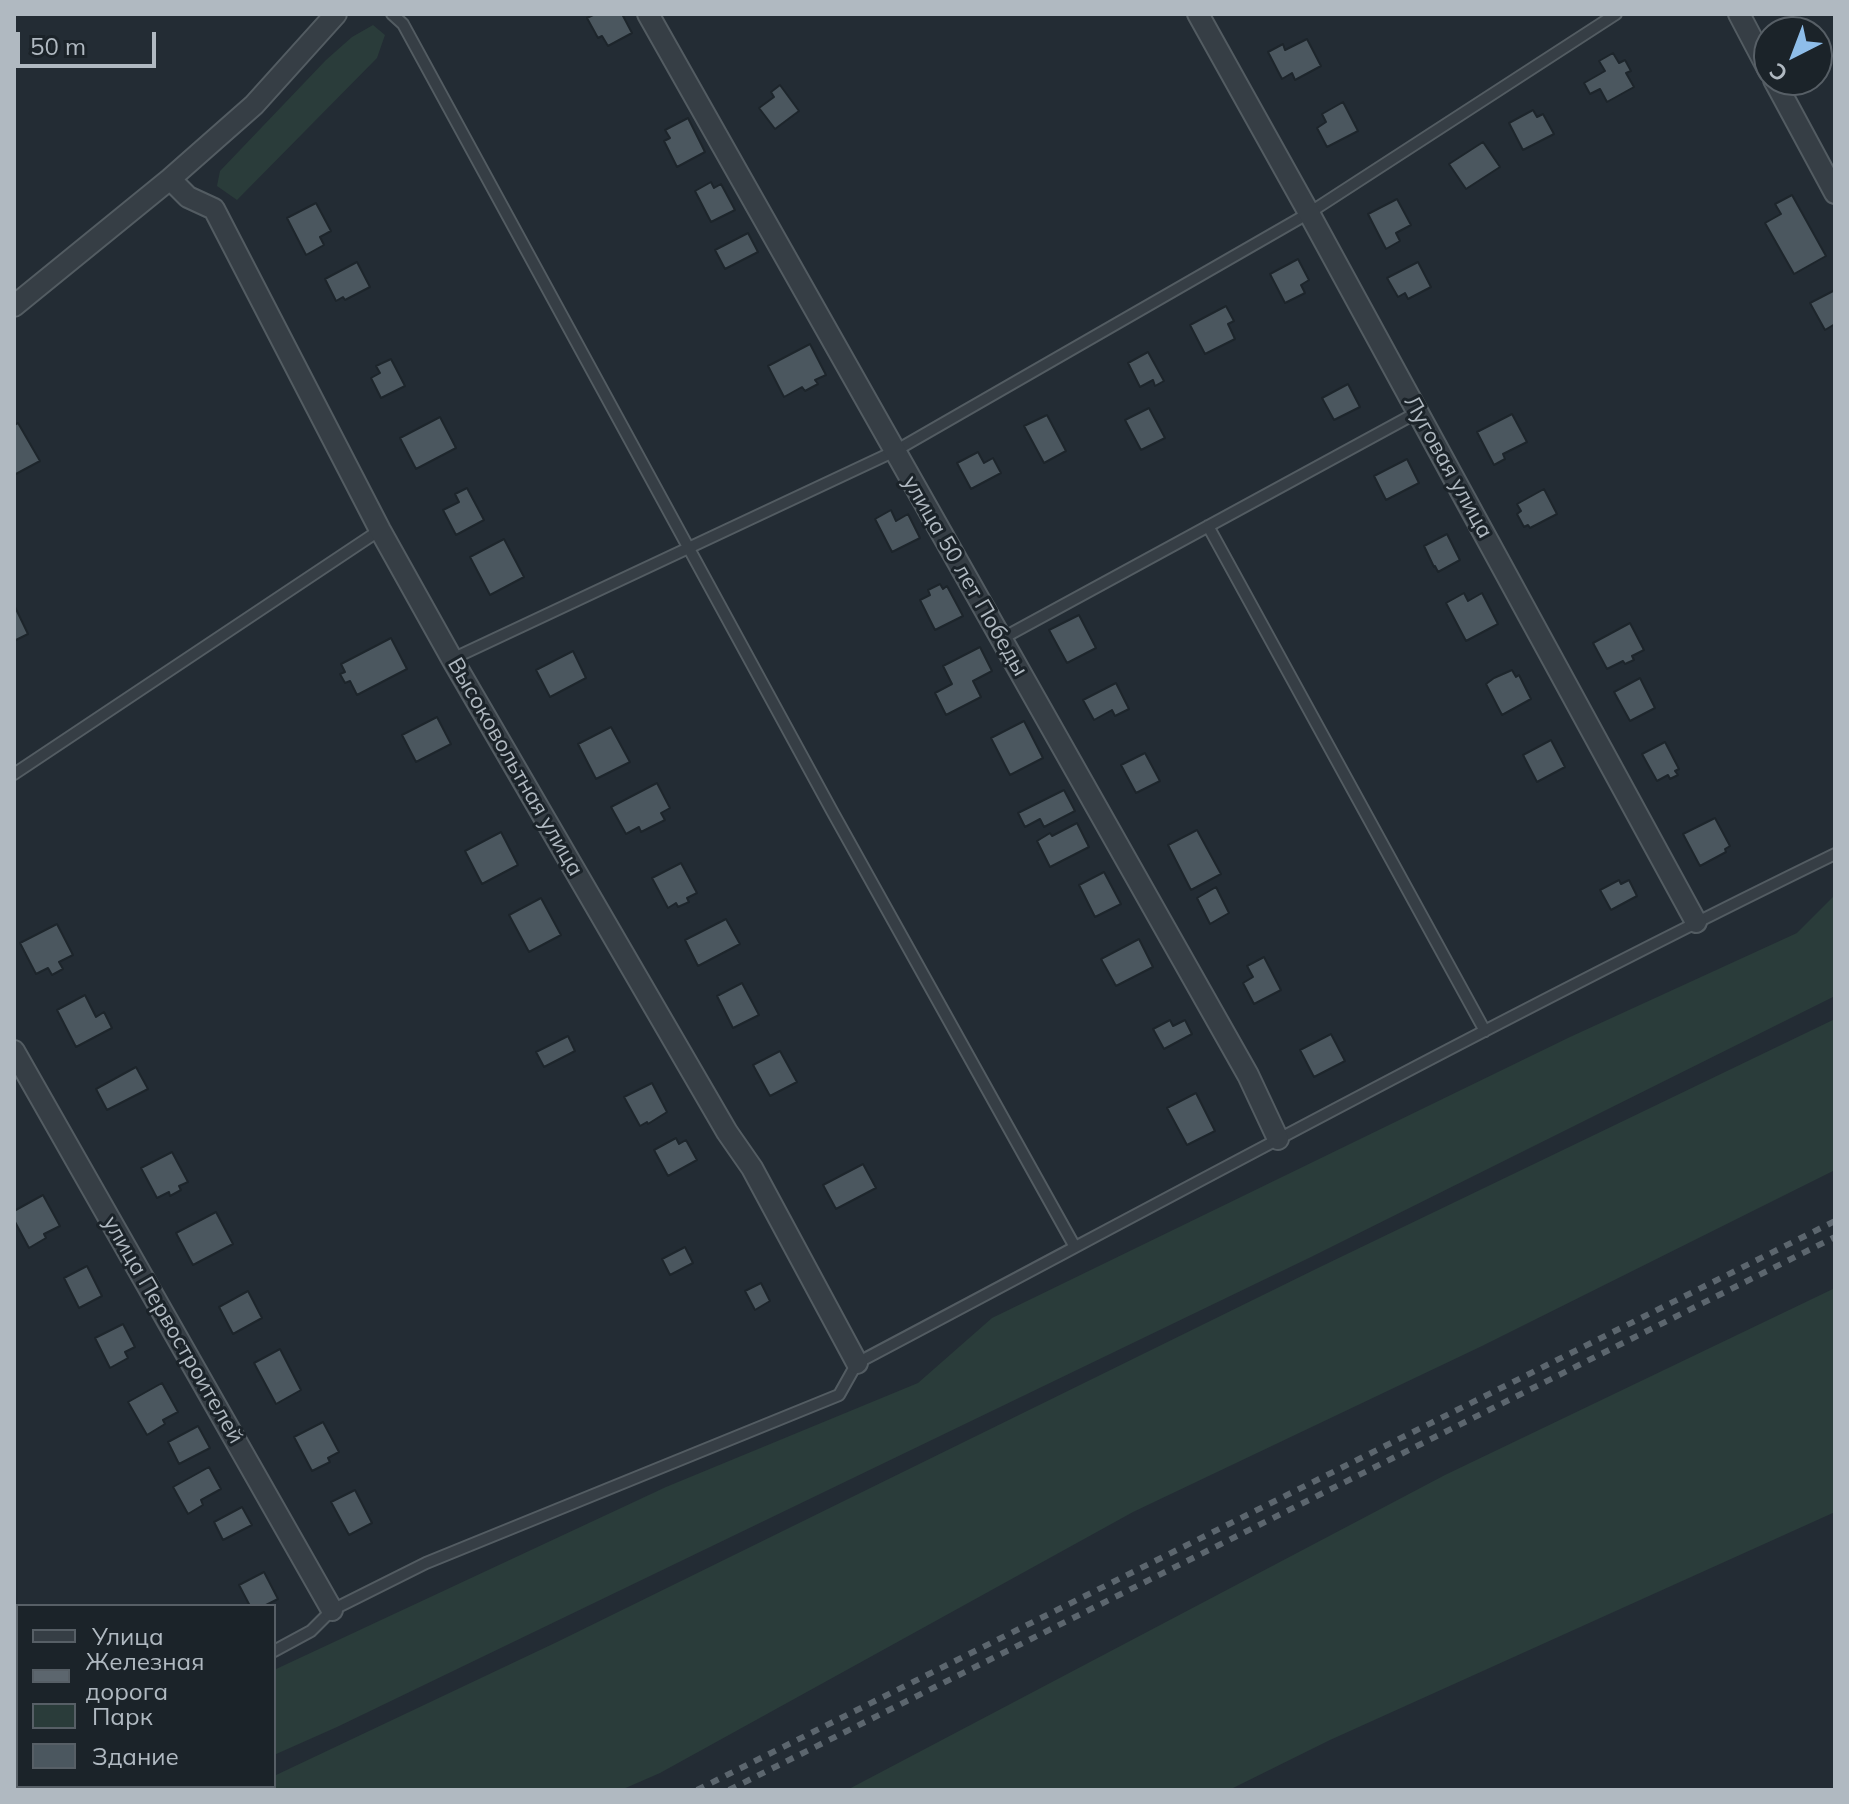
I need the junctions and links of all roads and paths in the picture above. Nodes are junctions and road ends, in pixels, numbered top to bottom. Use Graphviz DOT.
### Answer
graph roads {
  1 [pos="336,14"];
  2 [pos="392,14"];
  3 [pos="648,14"];
  4 [pos="1198,14"];
  5 [pos="1616,14"];
  6 [pos="1739,14"];
  7 [pos="1753,41"];
  8 [pos="1783,96"];
  9 [pos="170,179"];
  10 [pos="1835,193"];
  11 [pos="1309,213"];
  12 [pos="14,306"];
  13 [pos="1418,412"];
  14 [pos="895,451"];
  15 [pos="1208,526"];
  16 [pos="380,530"];
  17 [pos="689,548"];
  18 [pos="1001,639"];
  19 [pos="452,659"];
  20 [pos="14,774"];
  21 [pos="1835,854"];
  22 [pos="1696,922"];
  23 [pos="1485,1031"];
  24 [pos="14,1051"];
  25 [pos="1278,1139"];
  26 [pos="1075,1247"];
  27 [pos="857,1363"];
  28 [pos="332,1610"];
  29 [pos="276,1650"];
  1 -- 9 [label="street"];
  2 -- 17 [label="lane"];
  3 -- 14 [label="street, улица 50 лет Победы"];
  4 -- 11 [label="street, Луговая улица"];
  5 -- 11 [label="lane"];
  6 -- 7 [label="street"];
  8 -- 10 [label="street"];
  9 -- 12 [label="street"];
  9 -- 16 [label="street, Высоковольтная улица"];
  11 -- 13 [label="street, Луговая улица"];
  11 -- 14 [label="lane"];
  13 -- 15 [label="lane"];
  13 -- 22 [label="street, Луговая улица"];
  14 -- 17 [label="lane"];
  14 -- 18 [label="street, улица 50 лет Победы"];
  15 -- 18 [label="lane"];
  15 -- 23 [label="lane"];
  16 -- 19 [label="street, Высоковольтная улица"];
  16 -- 20 [label="lane"];
  17 -- 19 [label="lane"];
  17 -- 26 [label="lane"];
  18 -- 25 [label="street, улица 50 лет Победы"];
  19 -- 27 [label="street, Высоковольтная улица"];
  21 -- 22 [label="lane"];
  22 -- 23 [label="lane"];
  23 -- 25 [label="lane"];
  24 -- 28 [label="street, улица Первостроителей"];
  25 -- 26 [label="lane"];
  26 -- 27 [label="lane"];
  27 -- 28 [label="lane"];
  28 -- 29 [label="lane"];
}
